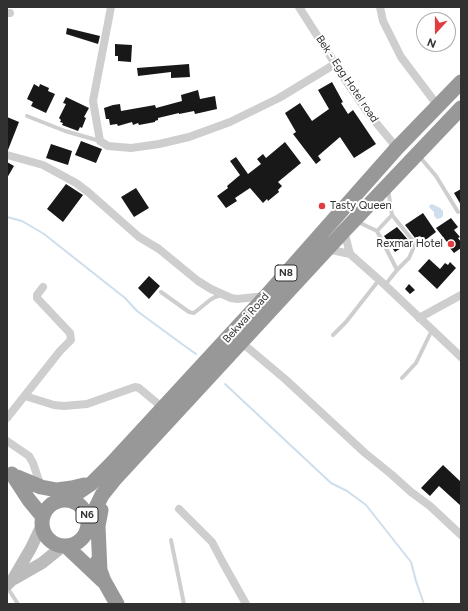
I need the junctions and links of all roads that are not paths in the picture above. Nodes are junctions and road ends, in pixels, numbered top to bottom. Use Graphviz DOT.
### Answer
graph roads {
  1 [pos="111,7"];
  2 [pos="299,7"];
  3 [pos="380,7"];
  4 [pos="335,64"];
  5 [pos="458,91"];
  6 [pos="438,106"];
  7 [pos="461,108"];
  8 [pos="27,116"];
  9 [pos="100,142"];
  10 [pos="397,148"];
  11 [pos="7,155"];
  12 [pos="418,155"];
  13 [pos="388,185"];
  14 [pos="458,212"];
  15 [pos="392,215"];
  16 [pos="349,226"];
  17 [pos="377,231"];
  18 [pos="327,249"];
  19 [pos="350,254"];
  20 [pos="397,270"];
  21 [pos="382,282"];
  22 [pos="43,286"];
  23 [pos="161,292"];
  24 [pos="223,295"];
  25 [pos="461,295"];
  26 [pos="266,296"];
  27 [pos="419,318"];
  28 [pos="432,330"];
  29 [pos="333,335"];
  30 [pos="241,342"];
  31 [pos="461,357"];
  32 [pos="402,378"];
  33 [pos="25,396"];
  34 [pos="163,408"];
  35 [pos="7,418"];
  36 [pos="7,440"];
  37 [pos="12,473"];
  38 [pos="114,480"];
  39 [pos="92,482"];
  40 [pos="41,487"];
  41 [pos="65,500"];
  42 [pos="179,509"];
  43 [pos="42,521"];
  44 [pos="88,525"];
  45 [pos="461,535"];
  46 [pos="171,540"];
  47 [pos="64,546"];
  48 [pos="102,576"];
  49 [pos="9,584"];
  50 [pos="114,603"];
  51 [pos="182,603"];
  52 [pos="18,604"];
  53 [pos="246,604"];
  1 -- 9 [label="street"];
  2 -- 4 [label="street, Bek - Egg Hotel road"];
  3 -- 6 [label="street"];
  4 -- 9 [label="street"];
  4 -- 10 [label="street, Bek - Egg Hotel road"];
  5 -- 6 [label="highway, Bekwai Road / N8"];
  6 -- 10 [label="highway, Bekwai Road / N8"];
  7 -- 12 [label="highway, Bekwai Road / N8"];
  8 -- 9 [label="lane"];
  10 -- 26 [label="highway, Bekwai Road / N8"];
  11 -- 24 [label="street"];
  12 -- 13 [label="highway, Bekwai Road / N8"];
  12 -- 14 [label="lane"];
  13 -- 15 [label="lane"];
  13 -- 16 [label="highway, Bekwai Road / N8"];
  15 -- 17 [label="lane"];
  15 -- 20 [label="lane"];
  16 -- 17 [label="lane"];
  16 -- 18 [label="highway, Bekwai Road / N8"];
  16 -- 19 [label="street"];
  17 -- 20 [label="lane"];
  18 -- 19 [label="street"];
  18 -- 30 [label="highway, Bekwai Road / N8"];
  19 -- 21 [label="street"];
  20 -- 21 [label="lane"];
  21 -- 27 [label="street"];
  21 -- 29 [label="lane"];
  22 -- 33 [label="street"];
  23 -- 24 [label="lane"];
  24 -- 26 [label="street"];
  25 -- 27 [label="street"];
  26 -- 34 [label="highway, Bekwai Road / N8"];
  27 -- 28 [label="street"];
  28 -- 31 [label="street"];
  28 -- 32 [label="lane"];
  30 -- 38 [label="highway, Bekwai Road / N8"];
  30 -- 45 [label="street"];
  33 -- 34 [label="street"];
  33 -- 35 [label="street"];
  34 -- 39 [label="highway, Bekwai Road / N8"];
  36 -- 40 [label="street"];
  37 -- 40 [label="highway"];
  37 -- 41 [label="highway, N6"];
  37 -- 43 [label="highway, N6"];
  38 -- 44 [label="highway, N8"];
  38 -- 48 [label="highway"];
  39 -- 40 [label="highway"];
  39 -- 41 [label="highway, N8"];
  41 -- 43 [label="highway, N6"];
  41 -- 44 [label="highway, N6"];
  42 -- 53 [label="street"];
  43 -- 47 [label="highway, N6"];
  43 -- 49 [label="main road"];
  44 -- 47 [label="highway, N6"];
  44 -- 48 [label="highway, N6"];
  46 -- 51 [label="lane"];
  47 -- 48 [label="highway, N6"];
  47 -- 49 [label="main road"];
  48 -- 50 [label="highway, N6"];
  49 -- 52 [label="lane"];
}
